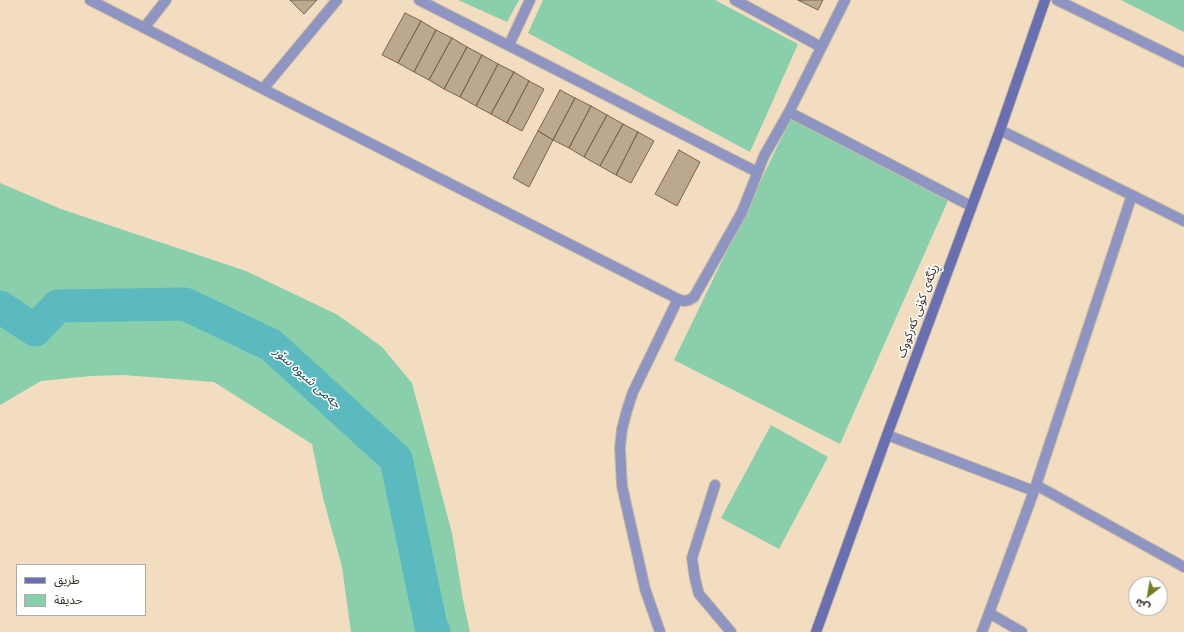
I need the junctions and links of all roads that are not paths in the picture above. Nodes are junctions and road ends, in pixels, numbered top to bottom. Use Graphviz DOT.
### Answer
graph roads {
  1 [pos="90,0"];
  2 [pos="166,0"];
  3 [pos="336,0"];
  4 [pos="419,0"];
  5 [pos="530,0"];
  6 [pos="734,0"];
  7 [pos="845,0"];
  8 [pos="1045,0"];
  9 [pos="1057,0"];
  10 [pos="144,28"];
  11 [pos="509,45"];
  12 [pos="821,47"];
  13 [pos="1184,62"];
  14 [pos="263,89"];
  15 [pos="789,112"];
  16 [pos="1000,130"];
  17 [pos="757,172"];
  18 [pos="1132,195"];
  19 [pos="971,206"];
  20 [pos="1184,221"];
  21 [pos="678,299"];
  22 [pos="887,435"];
  23 [pos="715,485"];
  24 [pos="1035,488"];
  25 [pos="1184,566"];
  26 [pos="989,613"];
  27 [pos="660,632"];
  28 [pos="731,632"];
  29 [pos="816,632"];
  30 [pos="982,632"];
  31 [pos="1022,632"];
  1 -- 10 [label="street"];
  2 -- 10 [label="street"];
  3 -- 14 [label="street"];
  4 -- 11 [label="street"];
  5 -- 11 [label="street"];
  6 -- 12 [label="street"];
  7 -- 12 [label="street"];
  8 -- 16 [label="street, ڕێگەی کۆنی کەرکووک"];
  9 -- 13 [label="street"];
  10 -- 14 [label="street"];
  11 -- 17 [label="street"];
  12 -- 15 [label="street"];
  14 -- 21 [label="street"];
  15 -- 17 [label="street"];
  15 -- 19 [label="street"];
  16 -- 18 [label="street"];
  16 -- 19 [label="street, ڕێگەی کۆنی کەرکووک"];
  17 -- 21 [label="street"];
  18 -- 20 [label="street"];
  18 -- 24 [label="street"];
  19 -- 22 [label="street, ڕێگەی کۆنی کەرکووک"];
  21 -- 27 [label="street"];
  22 -- 24 [label="street"];
  22 -- 29 [label="street, ڕێگەی کۆنی کەرکووک"];
  23 -- 28 [label="street"];
  24 -- 25 [label="street"];
  24 -- 26 [label="street"];
  26 -- 30 [label="street"];
  26 -- 31 [label="street"];
}
